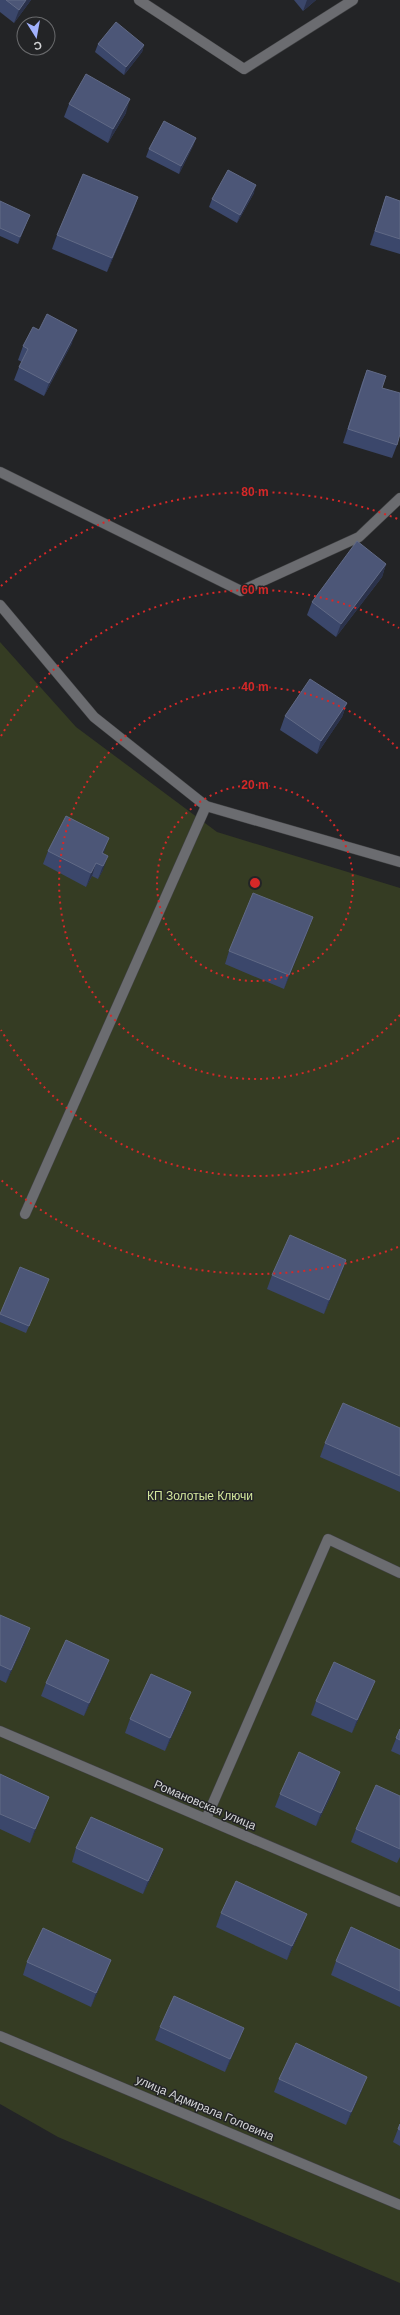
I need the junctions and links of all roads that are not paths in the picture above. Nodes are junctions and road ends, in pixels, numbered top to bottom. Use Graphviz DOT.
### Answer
graph roads {
  1 [pos="139,0"];
  2 [pos="352,0"];
  3 [pos="0,472"];
  4 [pos="400,498"];
  5 [pos="0,605"];
  6 [pos="206,806"];
  7 [pos="400,862"];
  8 [pos="25,1214"];
  9 [pos="400,1573"];
  10 [pos="0,1731"];
  11 [pos="206,1819"];
  12 [pos="400,1902"];
  13 [pos="0,2036"];
  14 [pos="400,2205"];
  1 -- 2 [label="street"];
  3 -- 4 [label="street"];
  5 -- 6 [label="street"];
  6 -- 7 [label="street"];
  6 -- 8 [label="street"];
  9 -- 11 [label="street"];
  10 -- 11 [label="street, Романовская улица"];
  11 -- 12 [label="street, Романовская улица"];
  13 -- 14 [label="street, улица Адмирала Головина"];
}
